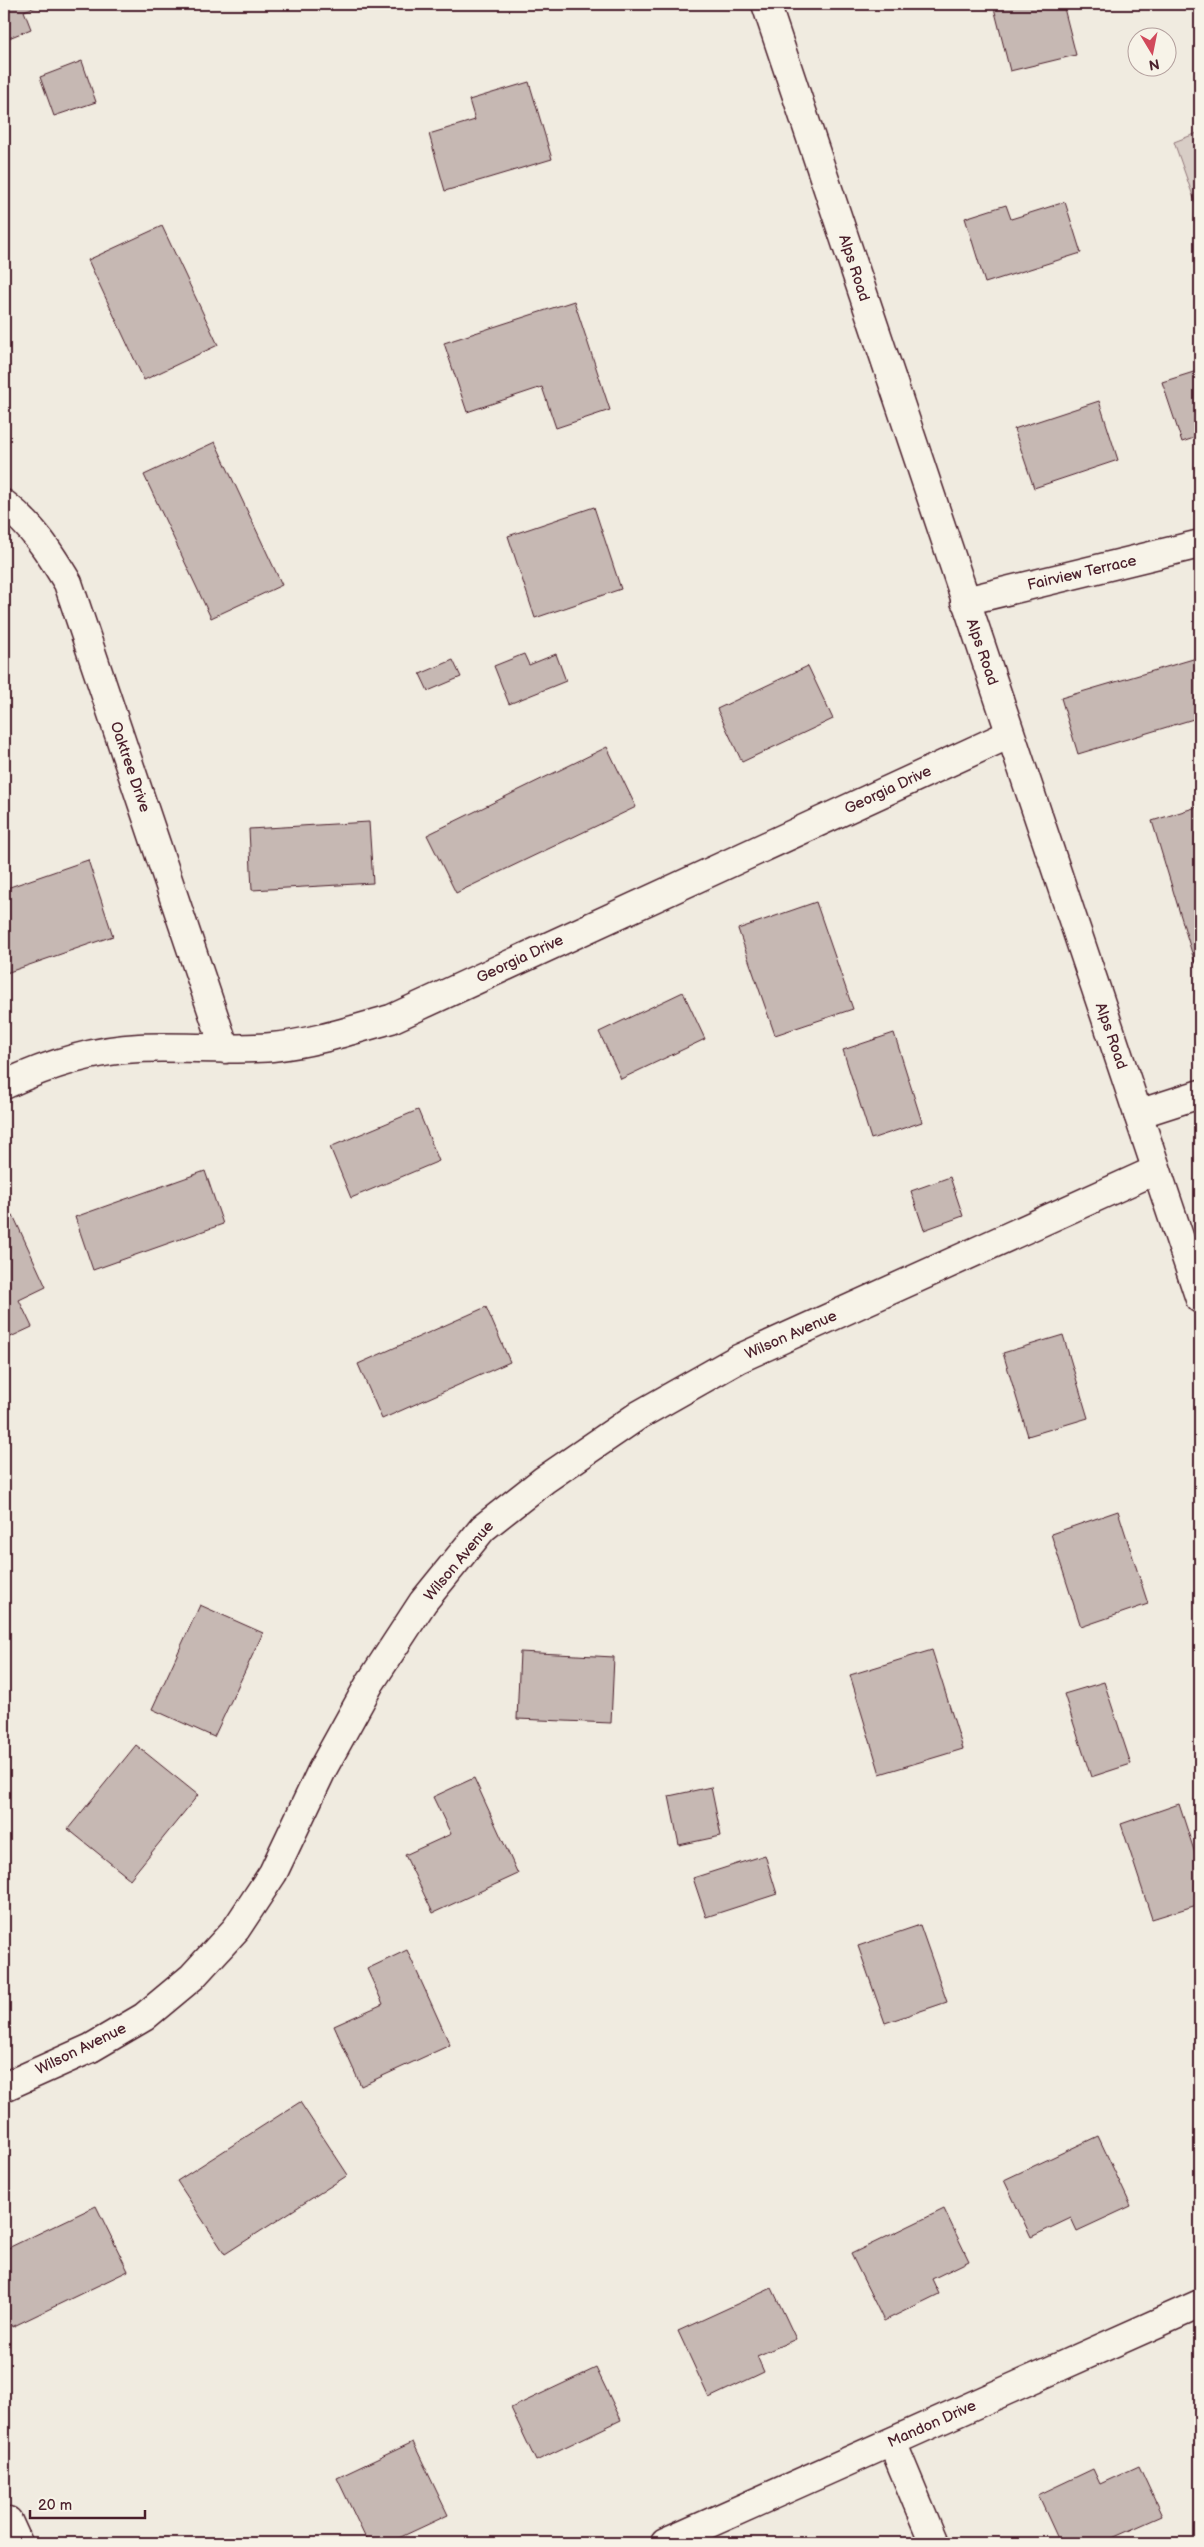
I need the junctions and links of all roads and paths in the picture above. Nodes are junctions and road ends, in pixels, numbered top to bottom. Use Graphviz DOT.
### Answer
graph roads {
  1 [pos="766,4"];
  2 [pos="4,504"];
  3 [pos="1200,544"];
  4 [pos="965,601"];
  5 [pos="1010,734"];
  6 [pos="224,1049"];
  7 [pos="4,1085"];
  8 [pos="1200,1094"];
  9 [pos="1138,1114"];
  10 [pos="1156,1170"];
  11 [pos="1200,1299"];
  12 [pos="4,2087"];
  13 [pos="1200,2304"];
  14 [pos="892,2442"];
  15 [pos="665,2543"];
  16 [pos="934,2543"];
  1 -- 4 [label="street, Alps Road"];
  2 -- 6 [label="street, Oaktree Drive"];
  3 -- 4 [label="street, Fairview Terrace"];
  4 -- 5 [label="street, Alps Road"];
  5 -- 6 [label="street, Georgia Drive"];
  5 -- 9 [label="street, Alps Road"];
  6 -- 7 [label="street, Georgia Drive"];
  8 -- 9 [label="street"];
  9 -- 10 [label="street, Alps Road"];
  10 -- 11 [label="street, Alps Road"];
  10 -- 12 [label="street, Wilson Avenue"];
  13 -- 14 [label="street, Mandon Drive"];
  14 -- 15 [label="street, Mandon Drive"];
  14 -- 16 [label="street"];
}
